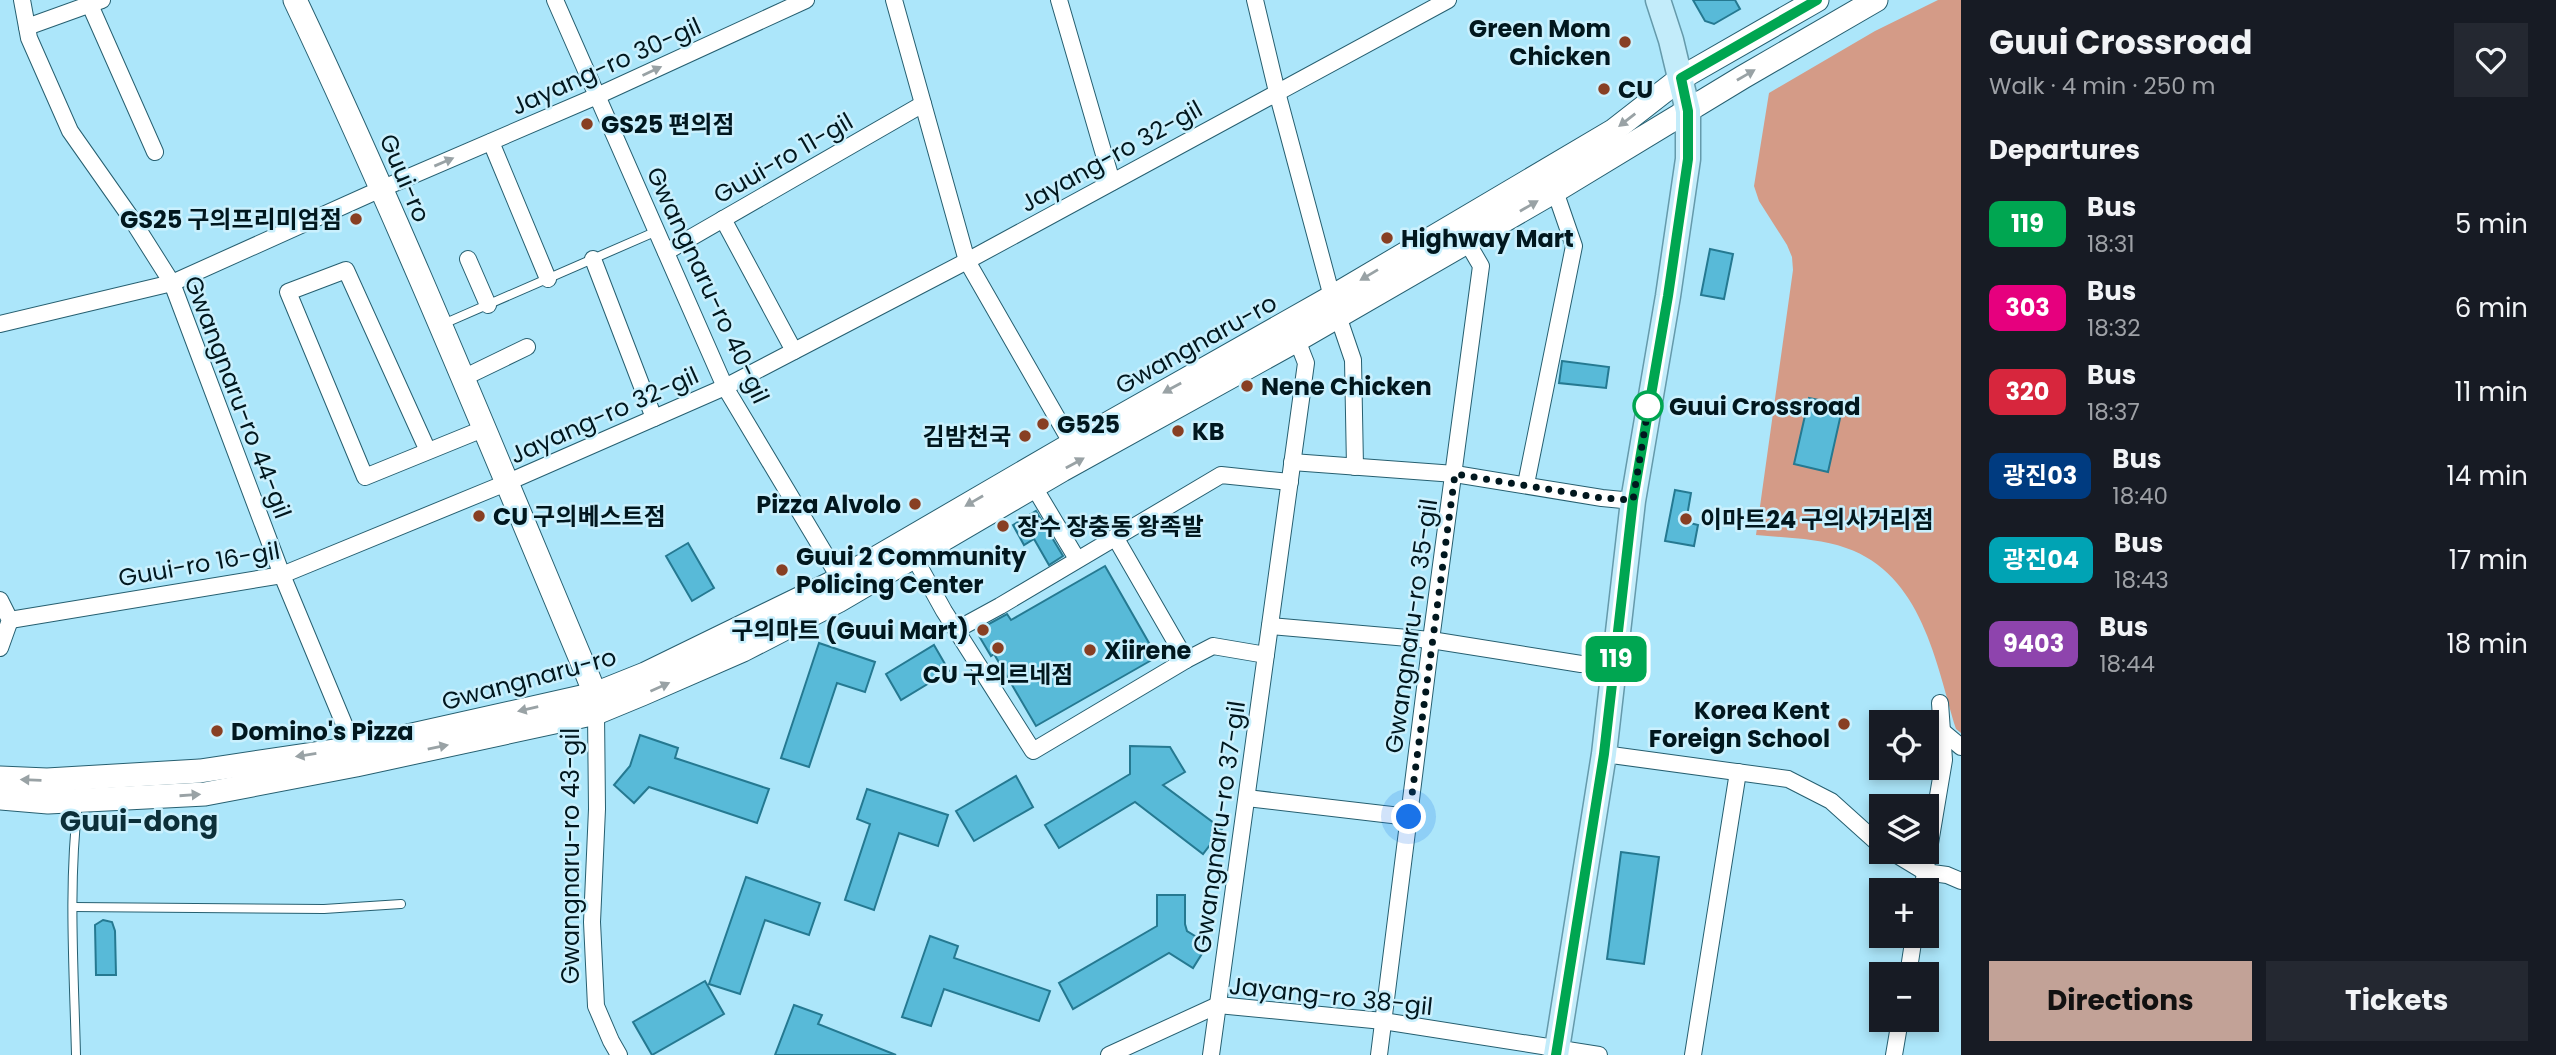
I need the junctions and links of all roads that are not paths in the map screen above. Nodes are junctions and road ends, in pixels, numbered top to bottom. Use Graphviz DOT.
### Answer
graph roads {
  1 [pos="22,0"];
  2 [pos="295,0"];
  3 [pos="555,0"];
  4 [pos="806,0"];
  5 [pos="894,0"];
  6 [pos="1059,0"];
  7 [pos="1255,0"];
  8 [pos="1448,0"];
  9 [pos="1658,0"];
  10 [pos="1817,0"];
  11 [pos="1876,0"];
  12 [pos="96,2"];
  13 [pos="774,7"];
  14 [pos="27,27"];
  15 [pos="1681,78"];
  16 [pos="1277,92"];
  17 [pos="597,96"];
  18 [pos="923,104"];
  19 [pos="1688,111"];
  20 [pos="491,142"];
  21 [pos="155,152"];
  22 [pos="1112,182"];
  23 [pos="381,189"];
  24 [pos="1555,191"];
  25 [pos="723,219"];
  26 [pos="657,231"];
  27 [pos="1467,242"];
  28 [pos="666,252"];
  29 [pos="468,259"];
  30 [pos="593,259"];
  31 [pos="967,261"];
  32 [pos="548,279"];
  33 [pos="172,284"];
  34 [pos="488,305"];
  35 [pos="1335,307"];
  36 [pos="0,324"];
  37 [pos="439,326"];
  38 [pos="1297,340"];
  39 [pos="527,347"];
  40 [pos="794,351"];
  41 [pos="461,379"];
  42 [pos="725,387"];
  43 [pos="654,418"];
  44 [pos="483,429"];
  45 [pos="1072,444"];
  46 [pos="428,451"];
  47 [pos="1292,462"];
  48 [pos="1354,467"];
  49 [pos="1455,474"];
  50 [pos="1290,482"];
  51 [pos="506,483"];
  52 [pos="1526,484"];
  53 [pos="1034,487"];
  54 [pos="1633,500"];
  55 [pos="1115,537"];
  56 [pos="914,557"];
  57 [pos="1077,559"];
  58 [pos="282,575"];
  59 [pos="840,579"];
  60 [pos="4,610"];
  61 [pos="1270,626"];
  62 [pos="956,629"];
  63 [pos="1431,640"];
  64 [pos="0,648"];
  65 [pos="1266,655"];
  66 [pos="1186,660"];
  67 [pos="1616,665"];
  68 [pos="596,703"];
  69 [pos="1940,703"];
  70 [pos="1942,732"];
  71 [pos="1961,747"];
  72 [pos="354,748"];
  73 [pos="1604,754"];
  74 [pos="1738,772"];
  75 [pos="0,778"];
  76 [pos="79,790"];
  77 [pos="0,798"];
  78 [pos="1247,798"];
  79 [pos="1409,817"];
  80 [pos="1869,836"];
  81 [pos="1912,864"];
  82 [pos="1925,872"];
  83 [pos="1924,878"];
  84 [pos="1961,881"];
  85 [pos="401,904"];
  86 [pos="73,906"];
  87 [pos="1218,1005"];
  88 [pos="1383,1021"];
  89 [pos="1898,1032"];
  90 [pos="1556,1051"];
  91 [pos="76,1055"];
  92 [pos="619,1055"];
  93 [pos="1109,1055"];
  94 [pos="1211,1055"];
  95 [pos="1379,1055"];
  96 [pos="1599,1055"];
  97 [pos="1693,1055"];
  98 [pos="1894,1055"];
  1 -- 14 [label="street, Gwangnaru-ro 44-gil"];
  2 -- 23 [label="main road, Guui-ro"];
  3 -- 17 [label="street, Gwangnaru-ro 40-gil"];
  4 -- 13 [label="street, Jayang-ro 30-gil"];
  5 -- 18 [label="street"];
  6 -- 22 [label="street"];
  7 -- 16 [label="street"];
  8 -- 16 [label="street, Jayang-ro 32-gil"];
  9 -- 15 [label="main road"];
  10 -- 15 [label="main road, Gwangnaru-ro"];
  19 -- 11 [label="main road, Gwangnaru-ro, one-way"];
  12 -- 14 [label="street"];
  12 -- 21 [label="street"];
  17 -- 13 [label="street, Jayang-ro 30-gil, one-way"];
  14 -- 33 [label="street, Gwangnaru-ro 44-gil"];
  15 -- 19 [label="main road"];
  15 -- 35 [label="main road, Gwangnaru-ro, one-way"];
  16 -- 22 [label="street, Jayang-ro 32-gil"];
  16 -- 35 [label="street"];
  17 -- 20 [label="street, Jayang-ro 30-gil"];
  17 -- 26 [label="street, Gwangnaru-ro 40-gil"];
  18 -- 25 [label="street, Guui-ro 11-gil"];
  18 -- 31 [label="street"];
  19 -- 24 [label="main road, Gwangnaru-ro"];
  19 -- 54 [label="main road"];
  23 -- 20 [label="street, Jayang-ro 30-gil, one-way"];
  20 -- 32 [label="street, Jayang-ro 30-gil"];
  22 -- 31 [label="street, Jayang-ro 32-gil"];
  23 -- 33 [label="street, Jayang-ro 30-gil"];
  23 -- 37 [label="main road, Guui-ro"];
  27 -- 24 [label="main road, Gwangnaru-ro, one-way"];
  24 -- 52 [label="street"];
  25 -- 28 [label="street, Guui-ro 11-gil"];
  25 -- 40 [label="street"];
  26 -- 28 [label="street, Gwangnaru-ro 40-gil"];
  26 -- 30 [label="lane"];
  27 -- 35 [label="main road, Gwangnaru-ro"];
  27 -- 49 [label="street, Gwangnaru-ro 35-gil"];
  28 -- 42 [label="street, Gwangnaru-ro 40-gil"];
  29 -- 34 [label="street"];
  30 -- 32 [label="lane"];
  30 -- 43 [label="street"];
  31 -- 40 [label="street, Jayang-ro 32-gil"];
  31 -- 45 [label="street"];
  32 -- 34 [label="lane"];
  33 -- 36 [label="street, Jayang-ro 30-gil"];
  33 -- 58 [label="street, Gwangnaru-ro 44-gil"];
  34 -- 37 [label="lane"];
  35 -- 38 [label="main road, Gwangnaru-ro"];
  35 -- 45 [label="main road, Gwangnaru-ro, one-way"];
  35 -- 48 [label="street"];
  37 -- 41 [label="main road, Guui-ro"];
  38 -- 47 [label="street, Gwangnaru-ro 37-gil"];
  53 -- 38 [label="main road, Gwangnaru-ro, one-way"];
  39 -- 41 [label="street"];
  40 -- 42 [label="street, Jayang-ro 32-gil"];
  41 -- 44 [label="main road, Guui-ro"];
  42 -- 43 [label="street, Jayang-ro 32-gil"];
  42 -- 59 [label="street, Gwangnaru-ro 40-gil"];
  43 -- 51 [label="street, Jayang-ro 32-gil"];
  44 -- 46 [label="street"];
  44 -- 51 [label="main road, Guui-ro"];
  45 -- 59 [label="main road, Gwangnaru-ro, one-way"];
  46 -- 46 [label="street"];
  47 -- 48 [label="street"];
  47 -- 50 [label="street, Gwangnaru-ro 37-gil"];
  48 -- 49 [label="street"];
  49 -- 52 [label="street"];
  49 -- 63 [label="street, Gwangnaru-ro 35-gil"];
  50 -- 55 [label="street"];
  50 -- 61 [label="street, Gwangnaru-ro 37-gil"];
  51 -- 58 [label="street, Guui-ro 16-gil"];
  51 -- 68 [label="main road, Guui-ro"];
  52 -- 54 [label="street"];
  53 -- 56 [label="main road, Gwangnaru-ro"];
  53 -- 57 [label="street"];
  54 -- 67 [label="main road"];
  55 -- 57 [label="street"];
  55 -- 66 [label="street"];
  56 -- 62 [label="street"];
  68 -- 56 [label="main road, Gwangnaru-ro, one-way"];
  57 -- 62 [label="street"];
  58 -- 60 [label="street, Guui-ro 16-gil"];
  58 -- 72 [label="street, Gwangnaru-ro 44-gil"];
  59 -- 68 [label="main road, Gwangnaru-ro"];
  60 -- 64 [label="street"];
  61 -- 63 [label="street"];
  61 -- 65 [label="street, Gwangnaru-ro 37-gil"];
  62 -- 66 [label="street"];
  63 -- 67 [label="street"];
  63 -- 79 [label="street, Gwangnaru-ro 35-gil"];
  65 -- 66 [label="street"];
  65 -- 78 [label="street, Gwangnaru-ro 37-gil"];
  67 -- 73 [label="main road"];
  68 -- 72 [label="main road, Gwangnaru-ro, one-way"];
  76 -- 68 [label="main road, Gwangnaru-ro, one-way"];
  68 -- 92 [label="street, Gwangnaru-ro 43-gil"];
  69 -- 70 [label="street"];
  70 -- 71 [label="street"];
  70 -- 82 [label="street"];
  72 -- 76 [label="main road, Gwangnaru-ro, one-way"];
  73 -- 74 [label="street"];
  73 -- 90 [label="main road"];
  74 -- 80 [label="street"];
  74 -- 97 [label="street"];
  76 -- 75 [label="main road, Gwangnaru-ro, one-way"];
  76 -- 77 [label="main road, Gwangnaru-ro"];
  76 -- 86 [label="lane"];
  78 -- 79 [label="street"];
  78 -- 87 [label="street, Gwangnaru-ro 37-gil"];
  79 -- 88 [label="street, Gwangnaru-ro 35-gil"];
  81 -- 82 [label="street"];
  82 -- 83 [label="street"];
  82 -- 84 [label="street"];
  85 -- 86 [label="lane"];
  86 -- 91 [label="lane"];
  87 -- 88 [label="street, Jayang-ro 38-gil"];
  87 -- 93 [label="street, Jayang-ro 38-gil"];
  87 -- 94 [label="street, Gwangnaru-ro 37-gil"];
  88 -- 90 [label="street, Jayang-ro 38-gil"];
  88 -- 95 [label="street, Gwangnaru-ro 35-gil"];
  89 -- 98 [label="street"];
  90 -- 96 [label="street, Jayang-ro 38-gil"];
}
